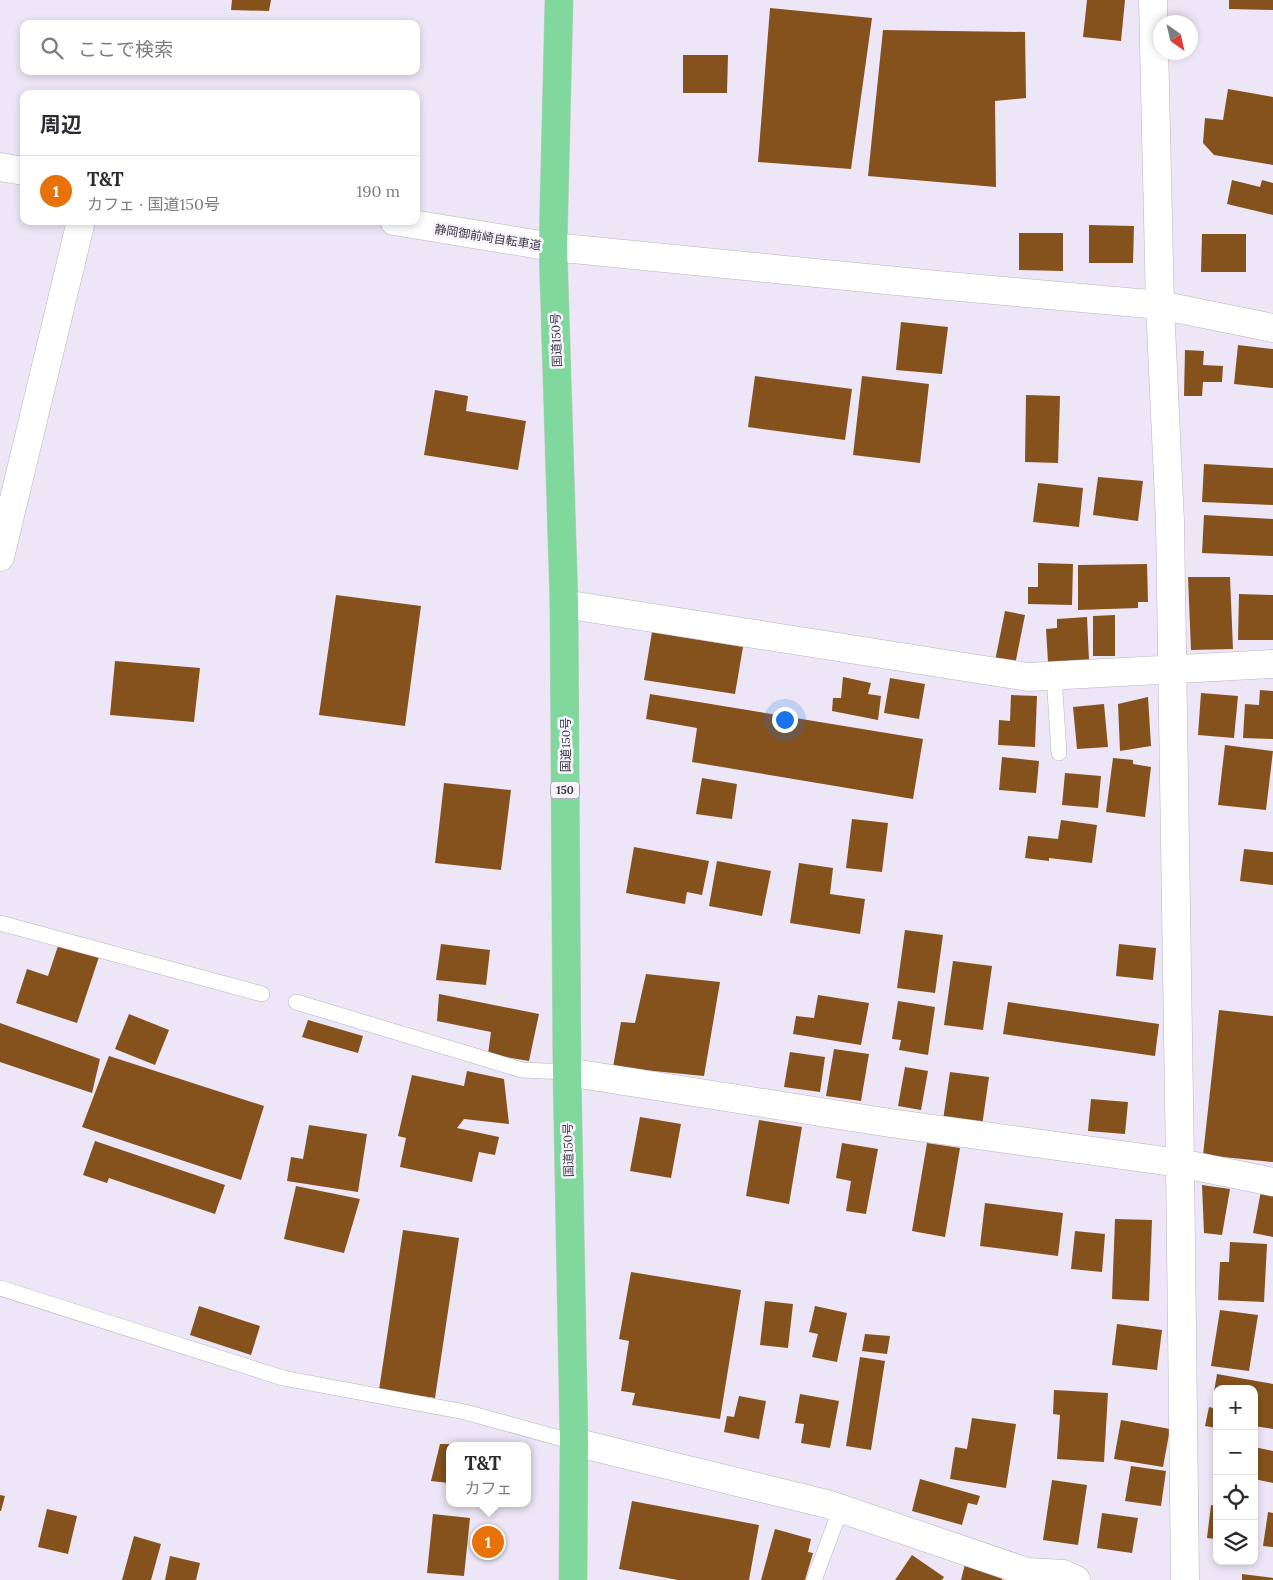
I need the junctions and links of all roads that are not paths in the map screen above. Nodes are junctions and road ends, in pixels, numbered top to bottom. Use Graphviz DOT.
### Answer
graph roads {
  1 [pos="559,0"];
  2 [pos="1153,0"];
  3 [pos="0,167"];
  4 [pos="20,170"];
  5 [pos="80,225"];
  6 [pos="418,225"];
  7 [pos="553,247"];
  8 [pos="1160,305"];
  9 [pos="1273,328"];
  10 [pos="0,557"];
  11 [pos="564,604"];
  12 [pos="1273,664"];
  13 [pos="1173,669"];
  14 [pos="1054,676"];
  15 [pos="1059,753"];
  16 [pos="0,923"];
  17 [pos="262,994"];
  18 [pos="296,1002"];
  19 [pos="567,1072"];
  20 [pos="1180,1163"];
  21 [pos="1273,1182"];
  22 [pos="0,1288"];
  23 [pos="574,1442"];
  24 [pos="841,1508"];
  25 [pos="1026,1576"];
  26 [pos="573,1580"];
  27 [pos="814,1580"];
  28 [pos="1076,1580"];
  29 [pos="1185,1580"];
  1 -- 7 [label="highway, 国道150号 / 150"];
  2 -- 8 [label="street"];
  3 -- 4 [label="street"];
  5 -- 10 [label="street"];
  6 -- 7 [label="street, 静岡御前崎自転車道"];
  7 -- 8 [label="street, 静岡御前崎自転車道"];
  7 -- 11 [label="highway, 国道150号 / 150"];
  8 -- 9 [label="street, 静岡御前崎自転車道"];
  8 -- 13 [label="street"];
  11 -- 14 [label="street"];
  11 -- 19 [label="highway, 国道150号 / 150"];
  12 -- 13 [label="street"];
  13 -- 14 [label="street"];
  13 -- 20 [label="street"];
  14 -- 15 [label="lane"];
  16 -- 17 [label="lane"];
  18 -- 19 [label="lane"];
  19 -- 20 [label="street"];
  19 -- 23 [label="highway, 国道150号 / 150"];
  20 -- 21 [label="street"];
  20 -- 29 [label="street"];
  22 -- 23 [label="lane"];
  23 -- 24 [label="street"];
  23 -- 26 [label="highway, 国道150号 / 150"];
  24 -- 25 [label="street"];
  24 -- 27 [label="lane"];
  25 -- 28 [label="street"];
}
